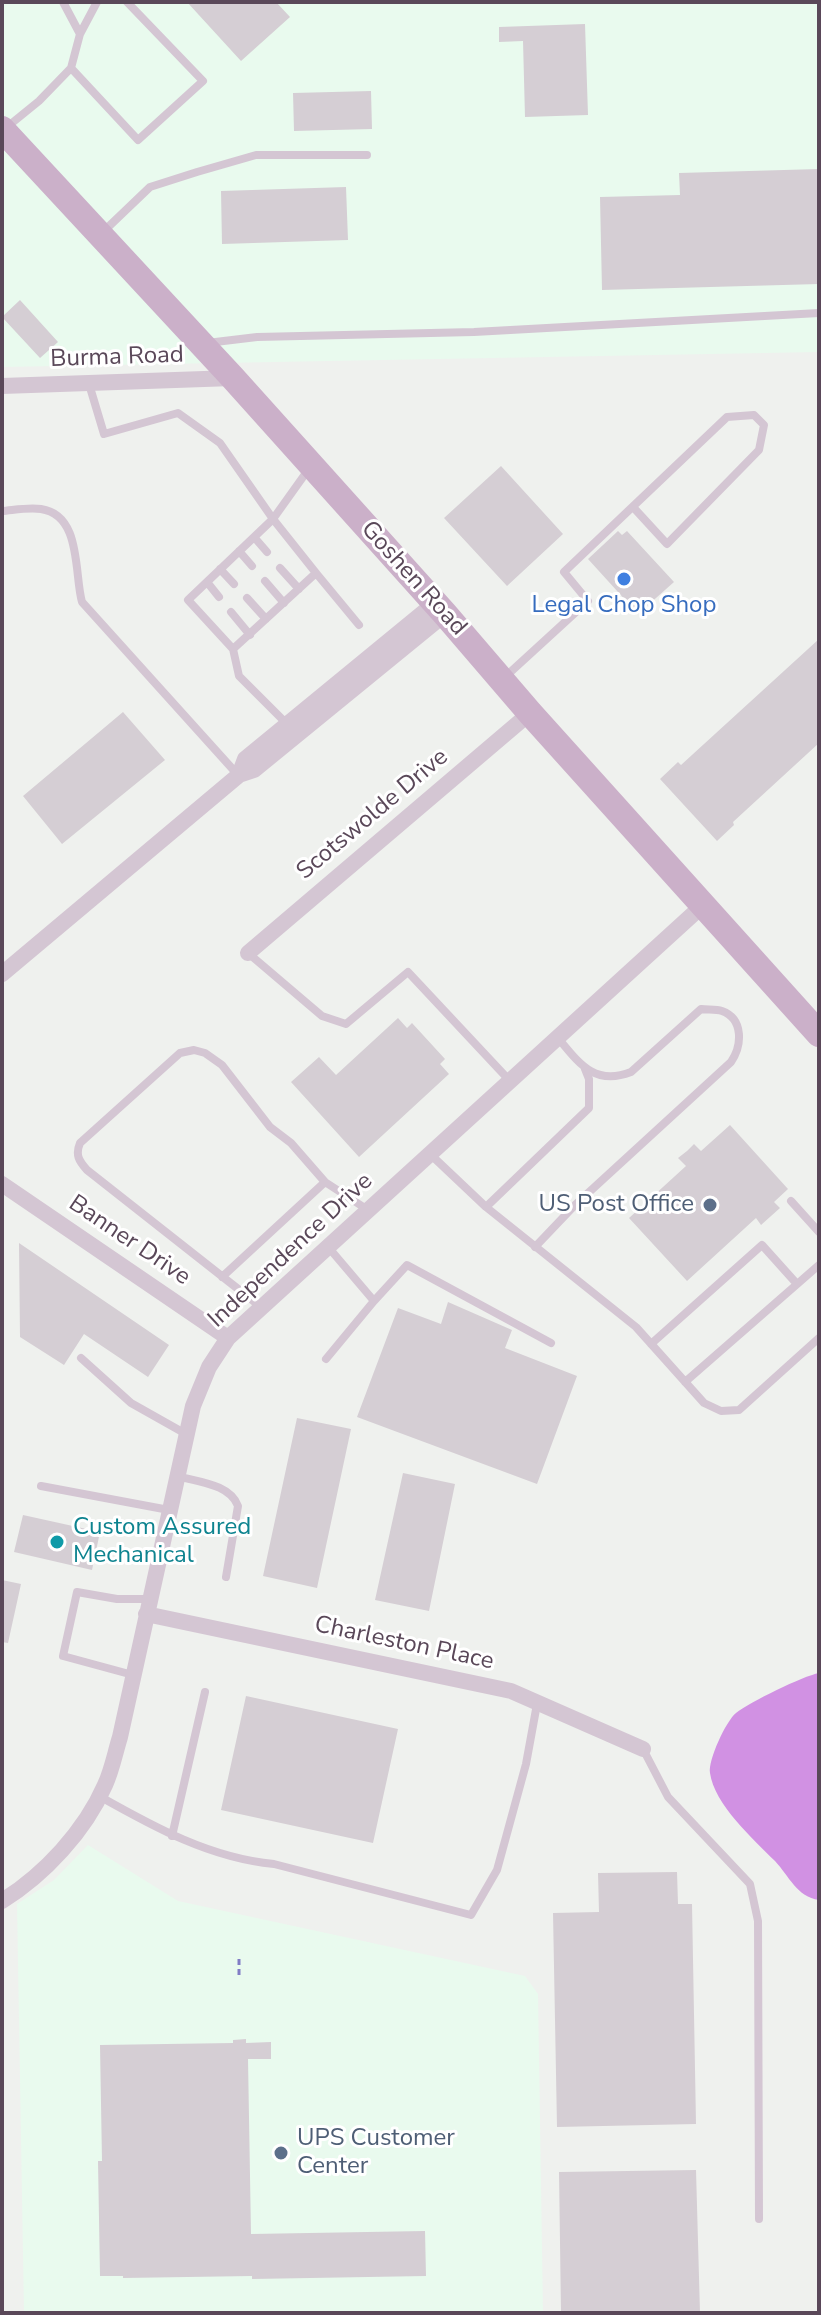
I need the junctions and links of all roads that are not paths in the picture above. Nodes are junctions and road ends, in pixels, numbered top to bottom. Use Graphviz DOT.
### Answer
graph roads {
  1 [pos="63,2"];
  2 [pos="97,2"];
  3 [pos="127,2"];
  4 [pos="80,34"];
  5 [pos="71,68"];
  6 [pos="4,133"];
  7 [pos="367,155"];
  8 [pos="100,234"];
  9 [pos="819,313"];
  10 [pos="202,344"];
  11 [pos="233,378"];
  12 [pos="88,383"];
  13 [pos="2,386"];
  14 [pos="312,465"];
  15 [pos="633,507"];
  16 [pos="2,511"];
  17 [pos="273,519"];
  18 [pos="254,537"];
  19 [pos="239,551"];
  20 [pos="267,552"];
  21 [pos="252,566"];
  22 [pos="280,568"];
  23 [pos="220,569"];
  24 [pos="316,573"];
  25 [pos="265,581"];
  26 [pos="207,582"];
  27 [pos="234,584"];
  28 [pos="299,589"];
  29 [pos="219,597"];
  30 [pos="247,598"];
  31 [pos="284,603"];
  32 [pos="440,608"];
  33 [pos="231,612"];
  34 [pos="266,619"];
  35 [pos="359,625"];
  36 [pos="250,635"];
  37 [pos="233,649"];
  38 [pos="502,681"];
  39 [pos="530,713"];
  40 [pos="291,729"];
  41 [pos="239,775"];
  42 [pos="702,906"];
  43 [pos="248,953"];
  44 [pos="2,974"];
  45 [pos="819,1034"];
  46 [pos="558,1038"];
  47 [pos="585,1069"];
  48 [pos="510,1081"];
  49 [pos="430,1154"];
  50 [pos="325,1182"];
  51 [pos="2,1184"];
  52 [pos="791,1201"];
  53 [pos="486,1207"];
  54 [pos="368,1210"];
  55 [pos="819,1232"];
  56 [pos="535,1247"];
  57 [pos="329,1248"];
  58 [pos="819,1265"];
  59 [pos="222,1277"];
  60 [pos="797,1284"];
  61 [pos="374,1301"];
  62 [pos="262,1308"];
  63 [pos="228,1338"];
  64 [pos="819,1338"];
  65 [pos="551,1343"];
  66 [pos="651,1344"];
  67 [pos="81,1358"];
  68 [pos="326,1359"];
  69 [pos="685,1382"];
  70 [pos="186,1434"];
  71 [pos="177,1475"];
  72 [pos="41,1486"];
  73 [pos="169,1510"];
  74 [pos="226,1577"];
  75 [pos="148,1607"];
  76 [pos="133,1675"];
  77 [pos="205,1692"];
  78 [pos="537,1703"];
  79 [pos="643,1749"];
  80 [pos="99,1796"];
  81 [pos="172,1836"];
  82 [pos="2,1901"];
  83 [pos="759,2219"];
  1 -- 4 [label="lane"];
  2 -- 4 [label="lane"];
  3 -- 5 [label="lane"];
  4 -- 5 [label="lane"];
  5 -- 6 [label="lane"];
  6 -- 8 [label="main road, Goshen Road"];
  7 -- 8 [label="lane"];
  8 -- 10 [label="main road, Goshen Road"];
  9 -- 10 [label="lane"];
  10 -- 11 [label="main road, Goshen Road"];
  11 -- 12 [label="street, Burma Road"];
  11 -- 14 [label="main road, Goshen Road"];
  12 -- 13 [label="street, Burma Road"];
  12 -- 17 [label="lane"];
  14 -- 17 [label="lane"];
  14 -- 32 [label="main road, Goshen Road"];
  15 -- 15 [label="lane"];
  15 -- 38 [label="lane"];
  16 -- 41 [label="lane"];
  17 -- 18 [label="lane"];
  17 -- 24 [label="lane"];
  18 -- 19 [label="lane"];
  18 -- 20 [label="lane"];
  19 -- 21 [label="lane"];
  19 -- 23 [label="lane"];
  22 -- 28 [label="lane"];
  23 -- 26 [label="lane"];
  23 -- 27 [label="lane"];
  24 -- 28 [label="lane"];
  24 -- 35 [label="lane"];
  25 -- 31 [label="lane"];
  26 -- 29 [label="lane"];
  26 -- 37 [label="lane"];
  28 -- 31 [label="lane"];
  30 -- 34 [label="lane"];
  31 -- 34 [label="lane"];
  32 -- 38 [label="main road, Goshen Road"];
  32 -- 40 [label="street"];
  33 -- 36 [label="lane"];
  34 -- 36 [label="lane"];
  36 -- 37 [label="lane"];
  37 -- 40 [label="lane"];
  38 -- 39 [label="main road, Goshen Road"];
  39 -- 42 [label="main road, Goshen Road"];
  39 -- 43 [label="street, Scotswolde Drive"];
  40 -- 41 [label="street"];
  41 -- 44 [label="street"];
  42 -- 45 [label="main road, Goshen Road"];
  42 -- 46 [label="street, Independence Drive"];
  43 -- 48 [label="lane"];
  46 -- 47 [label="lane"];
  46 -- 48 [label="street, Independence Drive"];
  47 -- 53 [label="lane"];
  47 -- 56 [label="lane"];
  48 -- 49 [label="street, Independence Drive"];
  49 -- 53 [label="lane"];
  49 -- 54 [label="street, Independence Drive"];
  50 -- 54 [label="lane"];
  50 -- 59 [label="lane"];
  50 -- 59 [label="lane"];
  51 -- 63 [label="street, Banner Drive"];
  52 -- 55 [label="lane"];
  53 -- 56 [label="lane"];
  54 -- 57 [label="street, Independence Drive"];
  56 -- 66 [label="lane"];
  57 -- 61 [label="lane"];
  57 -- 62 [label="street, Independence Drive"];
  58 -- 60 [label="lane"];
  59 -- 62 [label="lane"];
  60 -- 66 [label="lane"];
  60 -- 69 [label="lane"];
  61 -- 65 [label="lane"];
  61 -- 68 [label="lane"];
  62 -- 63 [label="street, Independence Drive"];
  63 -- 70 [label="street, Independence Drive"];
  64 -- 69 [label="lane"];
  66 -- 69 [label="lane"];
  67 -- 70 [label="lane"];
  70 -- 71 [label="street, Independence Drive"];
  71 -- 73 [label="street, Independence Drive"];
  71 -- 74 [label="lane"];
  72 -- 73 [label="lane"];
  73 -- 75 [label="street, Independence Drive"];
  75 -- 76 [label="street, Independence Drive"];
  75 -- 76 [label="lane"];
  75 -- 78 [label="street, Charleston Place"];
  76 -- 80 [label="street, Independence Drive"];
  77 -- 81 [label="lane"];
  78 -- 79 [label="street, Charleston Place"];
  78 -- 81 [label="lane"];
  79 -- 83 [label="lane"];
  80 -- 81 [label="lane"];
  80 -- 82 [label="street, Independence Drive"];
}
